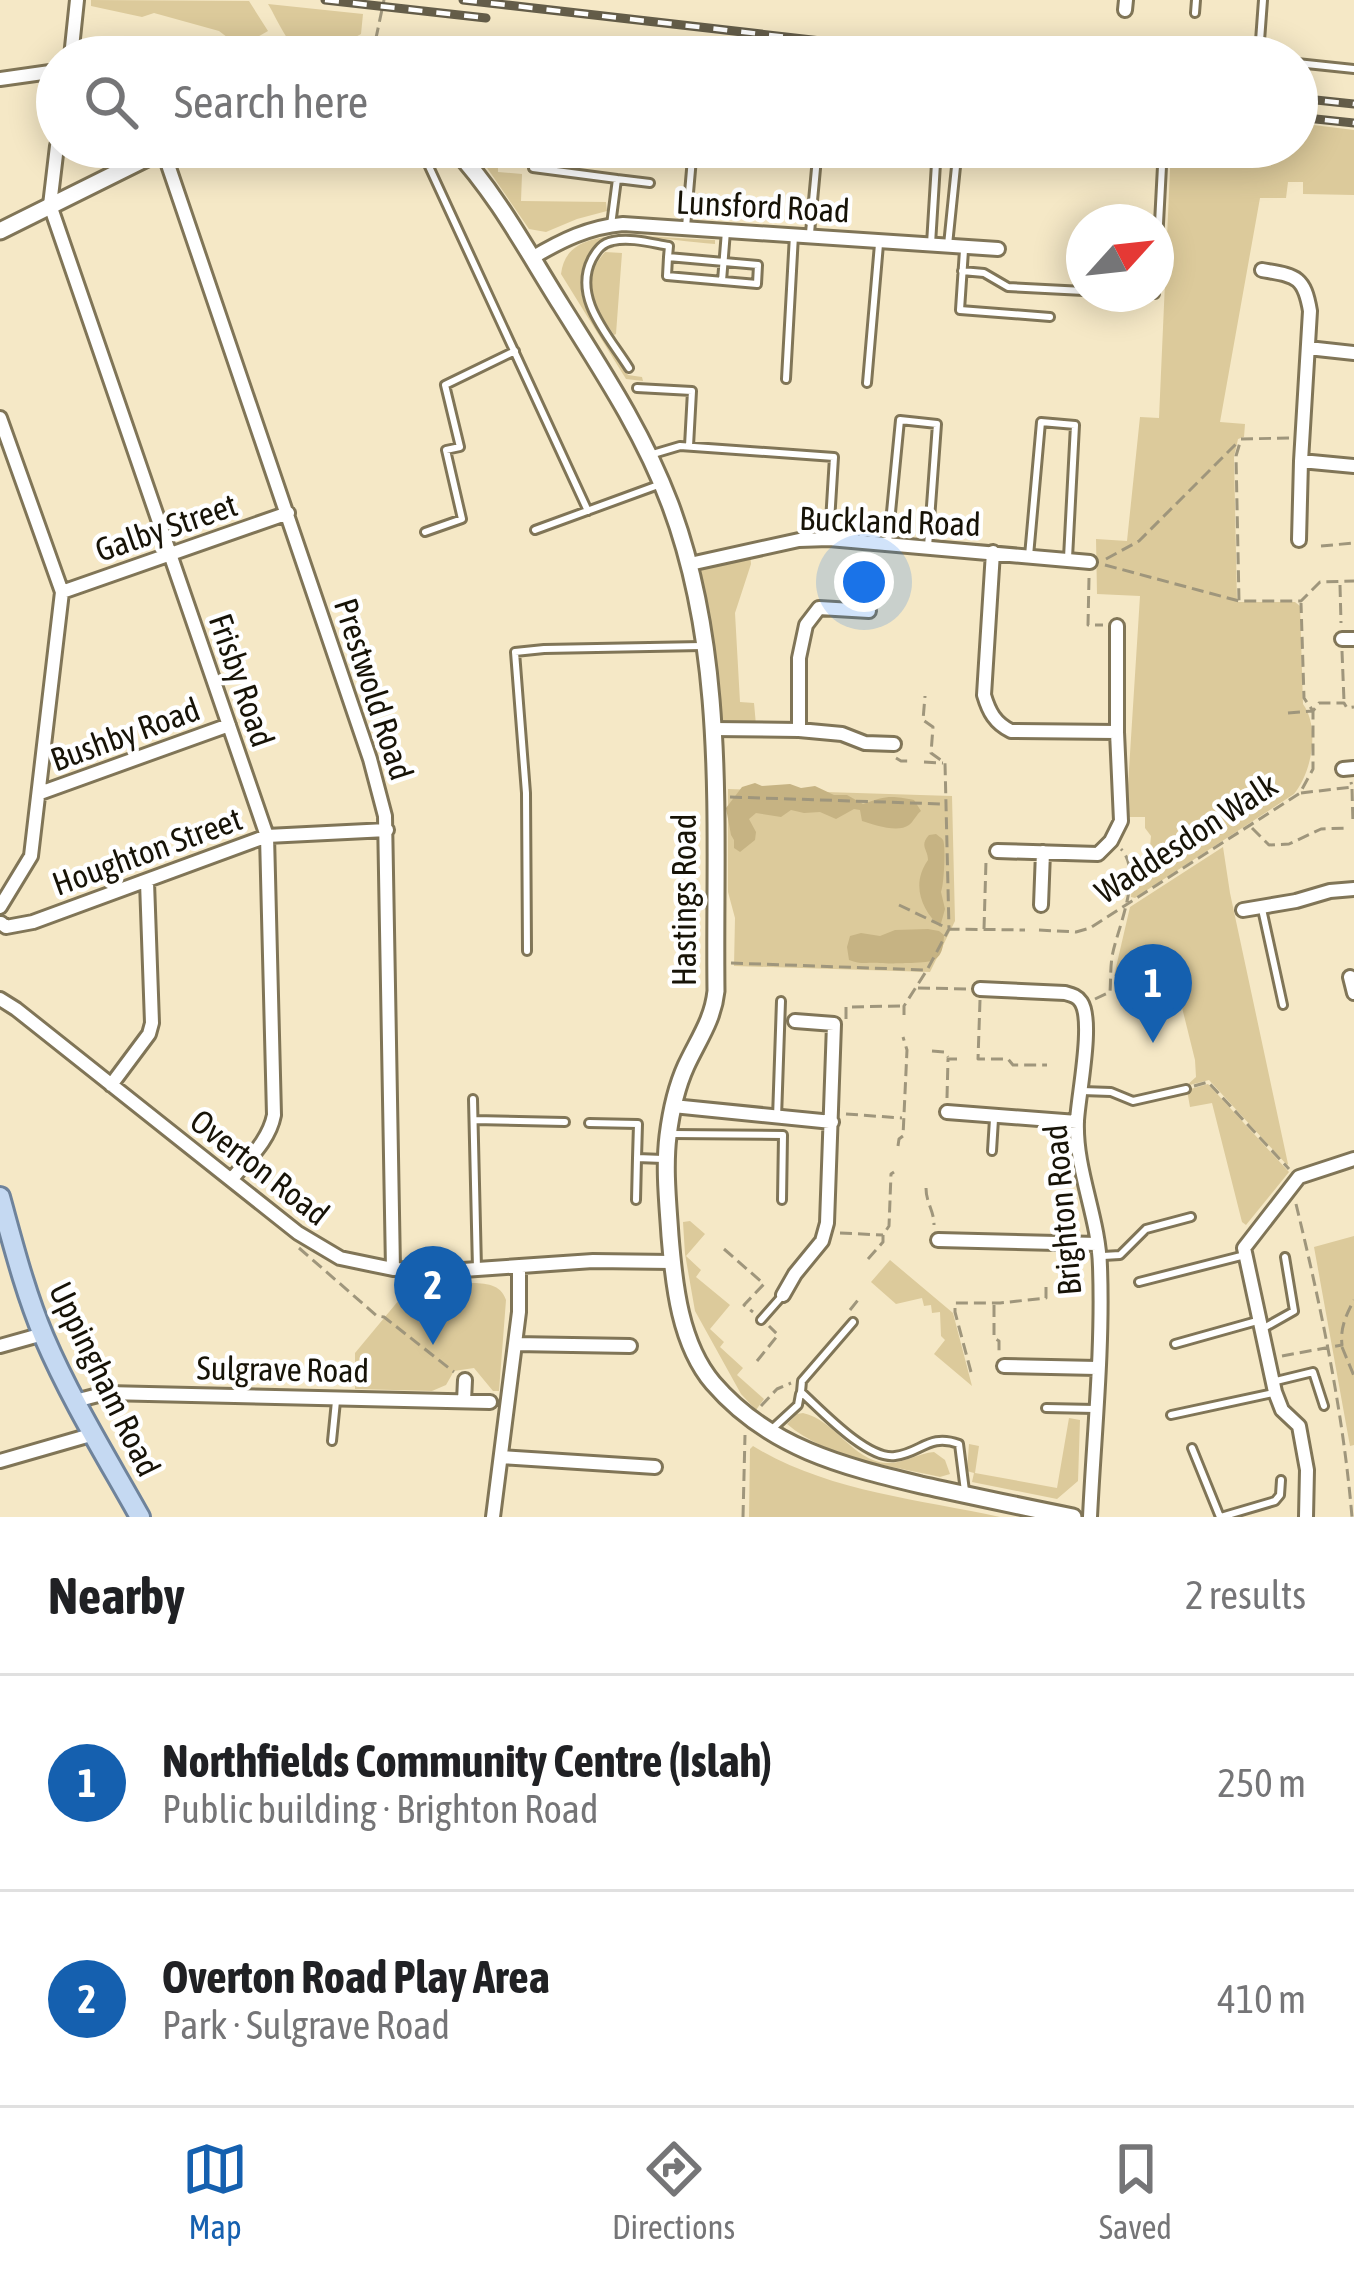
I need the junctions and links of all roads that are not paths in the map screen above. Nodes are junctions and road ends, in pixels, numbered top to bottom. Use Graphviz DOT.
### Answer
graph roads {
  1 [pos="77,0"];
  2 [pos="1196,0"];
  3 [pos="1263,0"];
  4 [pos="1195,13"];
  5 [pos="73,36"];
  6 [pos="1260,36"];
  7 [pos="1318,65"];
  8 [pos="1354,69"];
  9 [pos="36,74"];
  10 [pos="0,79"];
  11 [pos="54,168"];
  12 [pos="125,168"];
  13 [pos="173,168"];
  14 [pos="430,168"];
  15 [pos="470,168"];
  16 [pos="533,168"];
  17 [pos="691,168"];
  18 [pos="816,168"];
  19 [pos="936,168"];
  20 [pos="956,168"];
  21 [pos="1161,168"];
  22 [pos="617,179"];
  23 [pos="650,183"];
  24 [pos="1159,204"];
  25 [pos="50,205"];
  26 [pos="611,225"];
  27 [pos="686,228"];
  28 [pos="726,230"];
  29 [pos="0,231"];
  30 [pos="794,235"];
  31 [pos="810,236"];
  32 [pos="880,239"];
  33 [pos="931,244"];
  34 [pos="948,245"];
  35 [pos="964,247"];
  36 [pos="998,249"];
  37 [pos="668,257"];
  38 [pos="532,258"];
  39 [pos="723,262"];
  40 [pos="1262,270"];
  41 [pos="962,271"];
  42 [pos="722,281"];
  43 [pos="1066,290"];
  44 [pos="1050,317"];
  45 [pos="1308,348"];
  46 [pos="514,351"];
  47 [pos="1354,352"];
  48 [pos="628,368"];
  49 [pos="786,380"];
  50 [pos="867,383"];
  51 [pos="637,388"];
  52 [pos="0,418"];
  53 [pos="689,446"];
  54 [pos="650,455"];
  55 [pos="1301,461"];
  56 [pos="1354,466"];
  57 [pos="662,484"];
  58 [pos="588,511"];
  59 [pos="288,513"];
  60 [pos="535,530"];
  61 [pos="425,532"];
  62 [pos="829,539"];
  63 [pos="1299,540"];
  64 [pos="888,543"];
  65 [pos="928,547"];
  66 [pos="993,552"];
  67 [pos="170,553"];
  68 [pos="1029,556"];
  69 [pos="1068,558"];
  70 [pos="1090,562"];
  71 [pos="690,564"];
  72 [pos="62,592"];
  73 [pos="869,611"];
  74 [pos="1117,626"];
  75 [pos="706,646"];
  76 [pos="229,725"];
  77 [pos="712,729"];
  78 [pos="799,730"];
  79 [pos="1117,732"];
  80 [pos="894,744"];
  81 [pos="40,794"];
  82 [pos="387,830"];
  83 [pos="267,836"];
  84 [pos="997,851"];
  85 [pos="1043,852"];
  86 [pos="147,882"];
  87 [pos="1354,890"];
  88 [pos="0,907"];
  89 [pos="1262,907"];
  90 [pos="1243,910"];
  91 [pos="1044,911"];
  92 [pos="0,922"];
  93 [pos="527,952"];
  94 [pos="1350,977"];
  95 [pos="980,989"];
  96 [pos="1354,993"];
  97 [pos="0,999"];
  98 [pos="781,1001"];
  99 [pos="1283,1005"];
  100 [pos="795,1022"];
  101 [pos="111,1085"];
  102 [pos="1186,1089"];
  103 [pos="1082,1091"];
  104 [pos="473,1100"];
  105 [pos="673,1106"];
  106 [pos="946,1112"];
  107 [pos="994,1116"];
  108 [pos="832,1117"];
  109 [pos="777,1118"];
  110 [pos="474,1120"];
  111 [pos="565,1122"];
  112 [pos="1077,1122"];
  113 [pos="590,1123"];
  114 [pos="668,1134"];
  115 [pos="992,1151"];
  116 [pos="637,1158"];
  117 [pos="1354,1159"];
  118 [pos="667,1160"];
  119 [pos="232,1179"];
  120 [pos="0,1196"];
  121 [pos="782,1200"];
  122 [pos="636,1201"];
  123 [pos="1190,1217"];
  124 [pos="4,1227"];
  125 [pos="938,1240"];
  126 [pos="1098,1250"];
  127 [pos="1245,1255"];
  128 [pos="1285,1257"];
  129 [pos="672,1262"];
  130 [pos="519,1267"];
  131 [pos="393,1269"];
  132 [pos="477,1269"];
  133 [pos="1139,1282"];
  134 [pos="783,1295"];
  135 [pos="761,1320"];
  136 [pos="853,1322"];
  137 [pos="1261,1324"];
  138 [pos="43,1334"];
  139 [pos="514,1343"];
  140 [pos="1175,1344"];
  141 [pos="0,1346"];
  142 [pos="630,1346"];
  143 [pos="1004,1366"];
  144 [pos="1097,1367"];
  145 [pos="465,1380"];
  146 [pos="1274,1387"];
  147 [pos="801,1392"];
  148 [pos="336,1397"];
  149 [pos="75,1401"];
  150 [pos="464,1401"];
  151 [pos="490,1402"];
  152 [pos="1324,1406"];
  153 [pos="1046,1408"];
  154 [pos="1095,1408"];
  155 [pos="1171,1415"];
  156 [pos="770,1432"];
  157 [pos="94,1434"];
  158 [pos="332,1442"];
  159 [pos="1192,1448"];
  160 [pos="501,1457"];
  161 [pos="0,1461"];
  162 [pos="655,1467"];
  163 [pos="1282,1480"];
  164 [pos="965,1495"];
  165 [pos="140,1517"];
  166 [pos="493,1517"];
  167 [pos="1073,1517"];
  168 [pos="1090,1517"];
  169 [pos="1221,1517"];
  170 [pos="1306,1517"];
  1 -- 5 [label="street"];
  2 -- 4 [label="lane"];
  3 -- 6 [label="lane"];
  7 -- 8 [label="lane"];
  9 -- 10 [label="street"];
  11 -- 25 [label="street"];
  12 -- 25 [label="street"];
  13 -- 59 [label="street, Prestwold Road"];
  14 -- 46 [label="lane"];
  15 -- 38 [label="street, Hastings Road"];
  16 -- 22 [label="lane"];
  17 -- 27 [label="lane"];
  18 -- 31 [label="lane"];
  19 -- 33 [label="lane"];
  20 -- 34 [label="lane"];
  21 -- 24 [label="lane"];
  22 -- 23 [label="lane"];
  22 -- 26 [label="lane"];
  25 -- 29 [label="street"];
  25 -- 67 [label="street, Frisby Road"];
  26 -- 27 [label="street, Lunsford Road"];
  26 -- 38 [label="street, Lunsford Road"];
  27 -- 28 [label="street, Lunsford Road"];
  28 -- 30 [label="street, Lunsford Road"];
  28 -- 39 [label="lane"];
  30 -- 31 [label="street, Lunsford Road"];
  30 -- 49 [label="lane"];
  31 -- 32 [label="street, Lunsford Road"];
  32 -- 33 [label="street, Lunsford Road"];
  32 -- 50 [label="lane"];
  33 -- 34 [label="street, Lunsford Road"];
  34 -- 35 [label="street, Lunsford Road"];
  35 -- 36 [label="street, Lunsford Road"];
  35 -- 41 [label="lane"];
  37 -- 39 [label="lane"];
  37 -- 42 [label="lane"];
  37 -- 48 [label="lane"];
  38 -- 54 [label="street, Hastings Road"];
  39 -- 42 [label="lane"];
  39 -- 42 [label="lane"];
  40 -- 45 [label="street"];
  41 -- 43 [label="lane"];
  41 -- 44 [label="lane"];
  45 -- 47 [label="street"];
  45 -- 55 [label="street"];
  46 -- 58 [label="lane"];
  46 -- 61 [label="lane"];
  51 -- 53 [label="lane"];
  52 -- 72 [label="street"];
  53 -- 54 [label="lane"];
  53 -- 62 [label="lane"];
  54 -- 57 [label="street, Hastings Road"];
  55 -- 56 [label="street"];
  55 -- 63 [label="street"];
  57 -- 58 [label="lane"];
  57 -- 71 [label="street, Hastings Road"];
  58 -- 60 [label="lane"];
  59 -- 67 [label="street, Galby Street"];
  59 -- 82 [label="street, Prestwold Road"];
  62 -- 64 [label="street, Buckland Road"];
  62 -- 71 [label="street, Buckland Road"];
  64 -- 65 [label="street, Buckland Road"];
  64 -- 65 [label="lane"];
  65 -- 66 [label="street, Buckland Road"];
  66 -- 68 [label="street, Buckland Road"];
  66 -- 79 [label="street"];
  67 -- 72 [label="street, Galby Street"];
  67 -- 76 [label="street, Frisby Road"];
  68 -- 69 [label="street, Buckland Road"];
  68 -- 69 [label="lane"];
  69 -- 70 [label="street, Buckland Road"];
  71 -- 75 [label="street, Hastings Road"];
  72 -- 81 [label="street"];
  73 -- 78 [label="street"];
  74 -- 79 [label="street"];
  75 -- 77 [label="street, Hastings Road"];
  75 -- 93 [label="lane"];
  76 -- 81 [label="street, Bushby Road"];
  76 -- 83 [label="street, Frisby Road"];
  77 -- 78 [label="street"];
  77 -- 105 [label="street, Hastings Road"];
  78 -- 80 [label="street"];
  79 -- 85 [label="street"];
  81 -- 88 [label="street"];
  82 -- 83 [label="street, Houghton Street"];
  82 -- 131 [label="street, Prestwold Road"];
  83 -- 86 [label="street, Houghton Street"];
  83 -- 119 [label="street, Frisby Road"];
  84 -- 85 [label="street"];
  85 -- 91 [label="street"];
  86 -- 92 [label="street, Houghton Street"];
  86 -- 101 [label="street"];
  87 -- 89 [label="street"];
  89 -- 90 [label="street"];
  89 -- 99 [label="lane"];
  94 -- 96 [label="street"];
  95 -- 103 [label="street, Brighton Road"];
  97 -- 101 [label="street, Overton Road"];
  98 -- 109 [label="lane"];
  100 -- 108 [label="street"];
  101 -- 119 [label="street, Overton Road"];
  102 -- 103 [label="lane"];
  103 -- 112 [label="street, Brighton Road"];
  104 -- 110 [label="lane"];
  105 -- 109 [label="street"];
  105 -- 114 [label="street, Hastings Road"];
  106 -- 107 [label="street"];
  107 -- 112 [label="street"];
  107 -- 115 [label="lane"];
  108 -- 109 [label="street"];
  108 -- 134 [label="street"];
  110 -- 111 [label="lane"];
  110 -- 132 [label="lane"];
  112 -- 126 [label="street, Brighton Road"];
  113 -- 116 [label="lane"];
  114 -- 118 [label="street, Hastings Road"];
  114 -- 121 [label="lane"];
  116 -- 118 [label="lane"];
  116 -- 122 [label="lane"];
  117 -- 127 [label="street"];
  118 -- 129 [label="street, Hastings Road"];
  119 -- 131 [label="street, Overton Road"];
  120 -- 124 [label="main road, Uppingham Road"];
  123 -- 126 [label="lane"];
  124 -- 138 [label="main road, Uppingham Road"];
  125 -- 126 [label="street"];
  126 -- 144 [label="street, Brighton Road"];
  127 -- 133 [label="lane"];
  127 -- 137 [label="street"];
  128 -- 137 [label="lane"];
  129 -- 130 [label="street, Overton Road"];
  129 -- 156 [label="street, Hastings Road"];
  130 -- 132 [label="street, Overton Road"];
  130 -- 139 [label="street"];
  131 -- 132 [label="street, Overton Road"];
  134 -- 135 [label="lane"];
  136 -- 147 [label="lane"];
  137 -- 140 [label="lane"];
  137 -- 146 [label="street"];
  138 -- 141 [label="street"];
  138 -- 149 [label="main road, Uppingham Road"];
  139 -- 142 [label="street"];
  139 -- 160 [label="street"];
  143 -- 144 [label="street"];
  144 -- 154 [label="street, Brighton Road"];
  145 -- 150 [label="street"];
  146 -- 152 [label="lane"];
  146 -- 155 [label="lane"];
  146 -- 170 [label="street"];
  147 -- 156 [label="lane"];
  147 -- 164 [label="lane"];
  148 -- 149 [label="street, Sulgrave Road"];
  148 -- 150 [label="street, Sulgrave Road"];
  148 -- 158 [label="lane"];
  149 -- 157 [label="main road, Uppingham Road"];
  150 -- 151 [label="street, Sulgrave Road"];
  153 -- 154 [label="lane"];
  154 -- 168 [label="street, Brighton Road"];
  156 -- 164 [label="street, Hastings Road"];
  157 -- 161 [label="street"];
  157 -- 165 [label="main road, Uppingham Road"];
  159 -- 169 [label="lane"];
  160 -- 162 [label="street"];
  160 -- 166 [label="street"];
  163 -- 169 [label="lane"];
  164 -- 167 [label="street, Hastings Road"];
}
